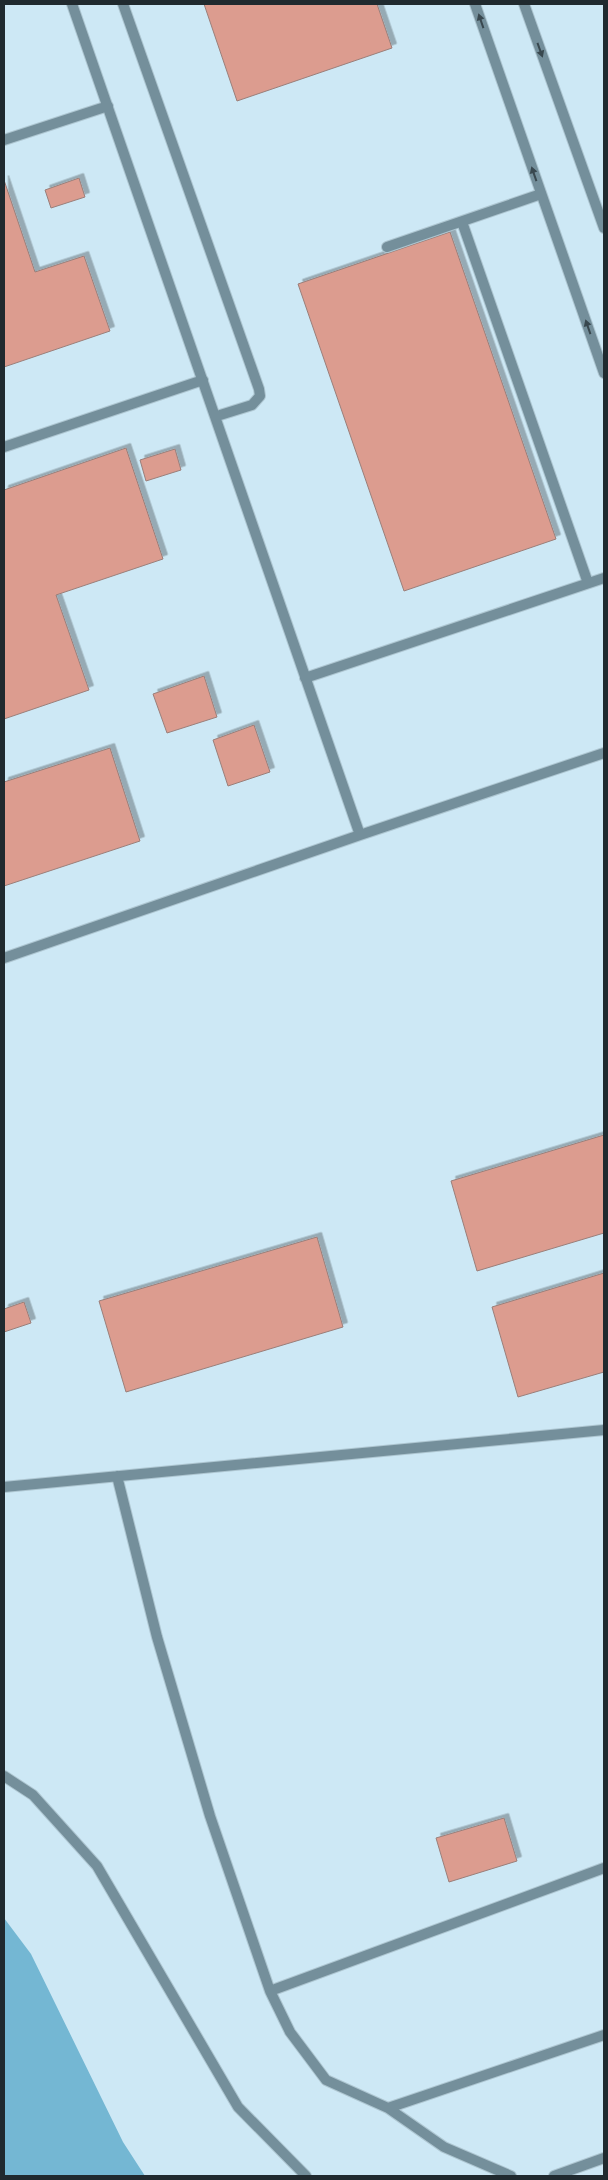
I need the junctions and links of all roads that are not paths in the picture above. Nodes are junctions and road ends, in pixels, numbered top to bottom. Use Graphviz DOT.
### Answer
graph roads {
  1 [pos="72,4"];
  2 [pos="123,4"];
  3 [pos="475,4"];
  4 [pos="524,4"];
  5 [pos="108,106"];
  6 [pos="4,140"];
  7 [pos="541,194"];
  8 [pos="462,222"];
  9 [pos="604,228"];
  10 [pos="387,248"];
  11 [pos="604,374"];
  12 [pos="203,380"];
  13 [pos="216,416"];
  14 [pos="4,447"];
  15 [pos="604,578"];
  16 [pos="588,583"];
  17 [pos="305,678"];
  18 [pos="604,754"];
  19 [pos="360,835"];
  20 [pos="4,958"];
  21 [pos="604,1430"];
  22 [pos="116,1476"];
  23 [pos="4,1487"];
  24 [pos="4,1776"];
  25 [pos="604,1868"];
  26 [pos="270,1991"];
  27 [pos="604,2035"];
  28 [pos="388,2108"];
  29 [pos="604,2158"];
  30 [pos="306,2176"];
  31 [pos="511,2176"];
  32 [pos="554,2176"];
  1 -- 5 [label="lane"];
  2 -- 13 [label="lane"];
  7 -- 3 [label="lane, one-way"];
  4 -- 9 [label="lane, one-way"];
  5 -- 6 [label="lane"];
  5 -- 12 [label="lane"];
  7 -- 8 [label="lane"];
  11 -- 7 [label="lane, one-way"];
  8 -- 10 [label="lane"];
  8 -- 16 [label="lane"];
  12 -- 13 [label="lane"];
  12 -- 14 [label="lane"];
  13 -- 17 [label="lane"];
  15 -- 16 [label="lane"];
  16 -- 17 [label="lane"];
  17 -- 19 [label="lane"];
  18 -- 19 [label="lane"];
  19 -- 20 [label="lane"];
  21 -- 22 [label="lane"];
  22 -- 23 [label="lane"];
  22 -- 26 [label="lane"];
  24 -- 30 [label="lane"];
  25 -- 26 [label="lane"];
  26 -- 28 [label="lane"];
  27 -- 28 [label="lane"];
  28 -- 31 [label="lane"];
  29 -- 32 [label="lane"];
}
